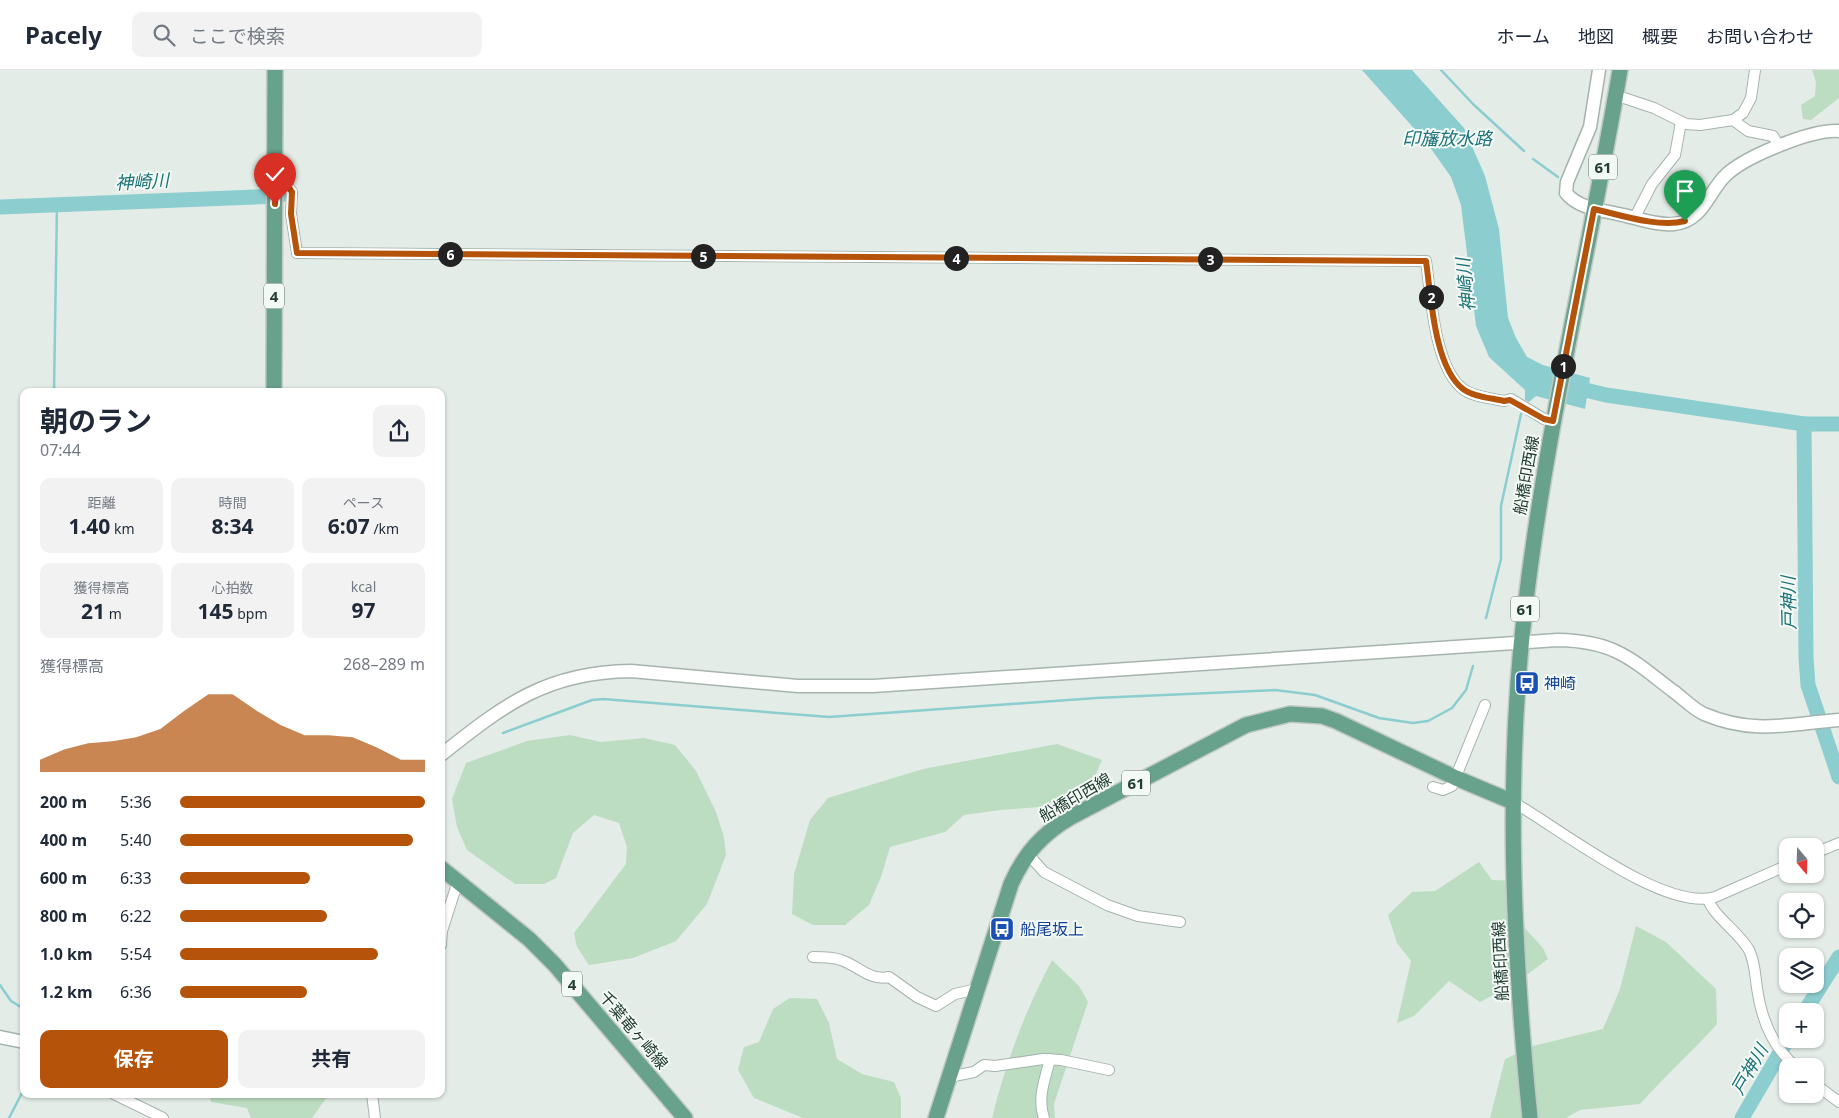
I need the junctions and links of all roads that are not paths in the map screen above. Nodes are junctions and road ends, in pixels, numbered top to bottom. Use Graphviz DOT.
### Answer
graph roads {
  1 [pos="275,70"];
  2 [pos="1599,70"];
  3 [pos="1620,70"];
  4 [pos="1755,70"];
  5 [pos="1615,95"];
  6 [pos="1733,120"];
  7 [pos="1681,122"];
  8 [pos="1839,131"];
  9 [pos="1779,146"];
  10 [pos="275,190"];
  11 [pos="1594,209"];
  12 [pos="1635,217"];
  13 [pos="274,388"];
  14 [pos="1554,419"];
  15 [pos="1522,642"];
  16 [pos="1486,705"];
  17 [pos="1834,720"];
  18 [pos="445,751"];
  19 [pos="1456,778"];
  20 [pos="1433,787"];
  21 [pos="1513,802"];
  22 [pos="1839,843"];
  23 [pos="1824,849"];
  24 [pos="1028,853"];
  25 [pos="1779,869"];
  26 [pos="445,871"];
  27 [pos="458,881"];
  28 [pos="1708,899"];
  29 [pos="445,922"];
  30 [pos="1180,922"];
  31 [pos="813,957"];
  32 [pos="977,989"];
  33 [pos="0,1037"];
  34 [pos="20,1041"];
  35 [pos="1787,1058"];
  36 [pos="1050,1059"];
  37 [pos="1109,1070"];
  38 [pos="949,1077"];
  39 [pos="1824,1091"];
  40 [pos="122,1098"];
  41 [pos="372,1098"];
  42 [pos="1839,1102"];
  43 [pos="163,1118"];
  44 [pos="375,1118"];
  45 [pos="685,1118"];
  46 [pos="936,1118"];
  47 [pos="1044,1118"];
  48 [pos="1530,1118"];
  1 -- 10 [label="main road, 4"];
  2 -- 11 [label="street"];
  3 -- 5 [label="main road, 船橋印西線 / 61"];
  4 -- 6 [label="street"];
  5 -- 7 [label="street"];
  5 -- 11 [label="main road, 船橋印西線 / 61"];
  6 -- 7 [label="street"];
  6 -- 9 [label="street"];
  7 -- 12 [label="street"];
  8 -- 9 [label="street"];
  9 -- 12 [label="street"];
  10 -- 13 [label="main road, 4"];
  10 -- 14 [label="street"];
  11 -- 12 [label="street"];
  11 -- 14 [label="main road, 船橋印西線 / 61"];
  14 -- 15 [label="main road, 船橋印西線 / 61"];
  15 -- 17 [label="street"];
  15 -- 18 [label="street"];
  15 -- 21 [label="main road, 船橋印西線 / 61"];
  16 -- 19 [label="street"];
  19 -- 20 [label="street"];
  19 -- 21 [label="main road, 船橋印西線 / 61"];
  19 -- 24 [label="main road, 船橋印西線 / 61"];
  21 -- 28 [label="street"];
  21 -- 48 [label="main road, 船橋印西線 / 61"];
  22 -- 23 [label="street"];
  24 -- 30 [label="street"];
  24 -- 32 [label="main road, 船橋印西線 / 61"];
  25 -- 28 [label="street"];
  26 -- 27 [label="main road, 千葉竜ヶ崎線 / 4"];
  27 -- 29 [label="street"];
  27 -- 45 [label="main road, 千葉竜ヶ崎線 / 4"];
  28 -- 35 [label="street"];
  31 -- 32 [label="street"];
  32 -- 38 [label="main road, 船橋印西線 / 61"];
  33 -- 34 [label="street"];
  36 -- 37 [label="street"];
  36 -- 38 [label="street"];
  36 -- 47 [label="street"];
  38 -- 46 [label="main road, 船橋印西線 / 61"];
  39 -- 42 [label="street"];
  40 -- 43 [label="street"];
  41 -- 44 [label="street"];
}
